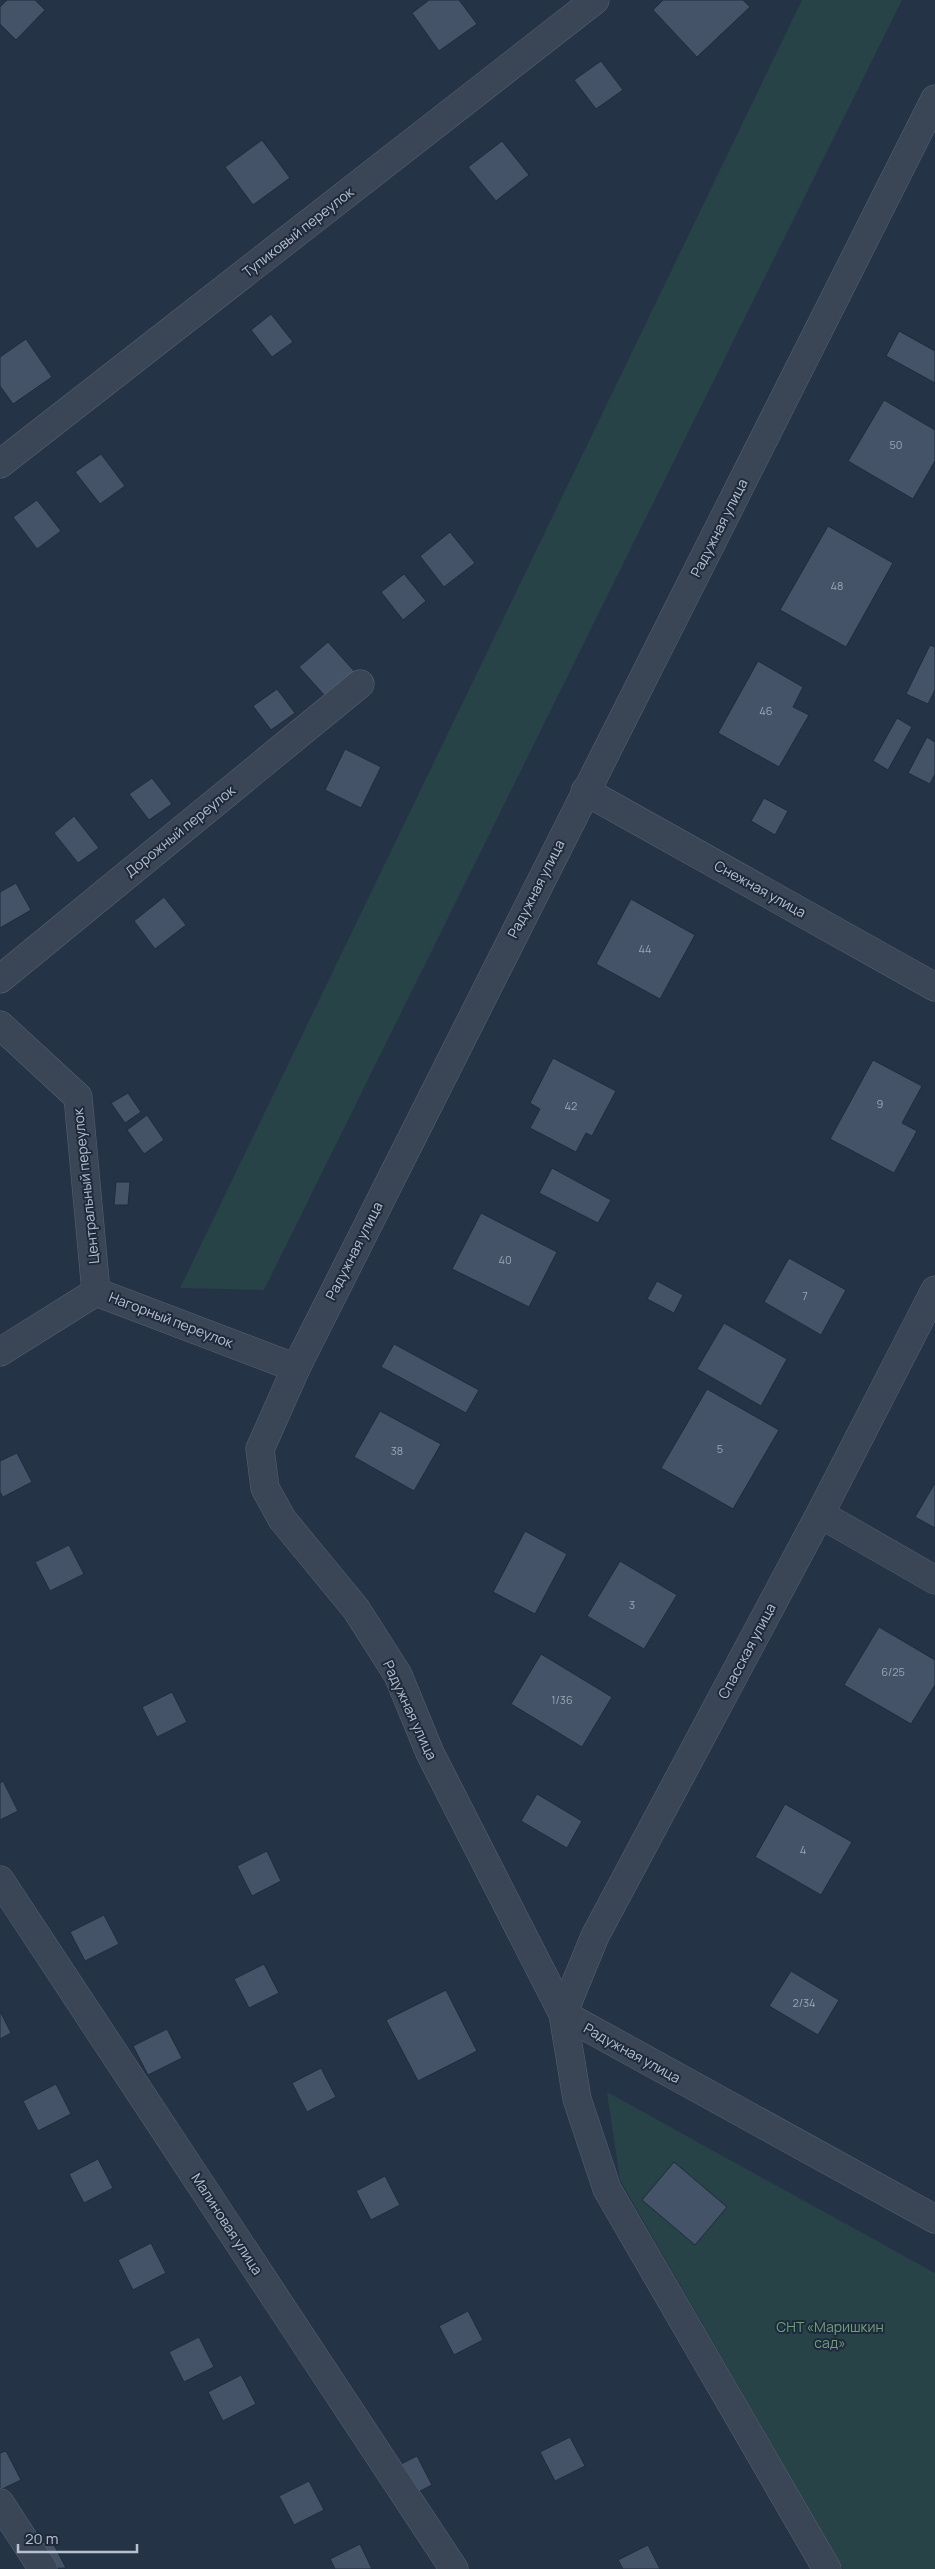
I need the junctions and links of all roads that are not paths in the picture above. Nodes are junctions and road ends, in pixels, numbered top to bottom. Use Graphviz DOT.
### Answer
graph roads {
  1 [pos="595,0"];
  2 [pos="935,99"];
  3 [pos="0,464"];
  4 [pos="360,684"];
  5 [pos="585,791"];
  6 [pos="0,979"];
  7 [pos="935,987"];
  8 [pos="0,1025"];
  9 [pos="935,1290"];
  10 [pos="96,1292"];
  11 [pos="0,1352"];
  12 [pos="296,1368"];
  13 [pos="820,1514"];
  14 [pos="935,1580"];
  15 [pos="0,1880"];
  16 [pos="563,2014"];
  17 [pos="935,2219"];
  18 [pos="0,2503"];
  19 [pos="43,2569"];
  20 [pos="454,2569"];
  21 [pos="827,2569"];
  1 -- 3 [label="street, Тупиковый переулок"];
  2 -- 5 [label="street, Радужная улица"];
  4 -- 6 [label="street, Дорожный переулок"];
  5 -- 7 [label="street, Снежная улица"];
  5 -- 12 [label="street, Радужная улица"];
  8 -- 10 [label="street, Центральный переулок"];
  9 -- 13 [label="street, Спасская улица"];
  10 -- 11 [label="street, Нагорный переулок"];
  10 -- 12 [label="street, Нагорный переулок"];
  12 -- 16 [label="street, Радужная улица"];
  13 -- 14 [label="street"];
  13 -- 16 [label="street, Спасская улица"];
  15 -- 20 [label="street, Малиновая улица"];
  16 -- 17 [label="street, Радужная улица"];
  16 -- 21 [label="street"];
  18 -- 19 [label="street"];
}
